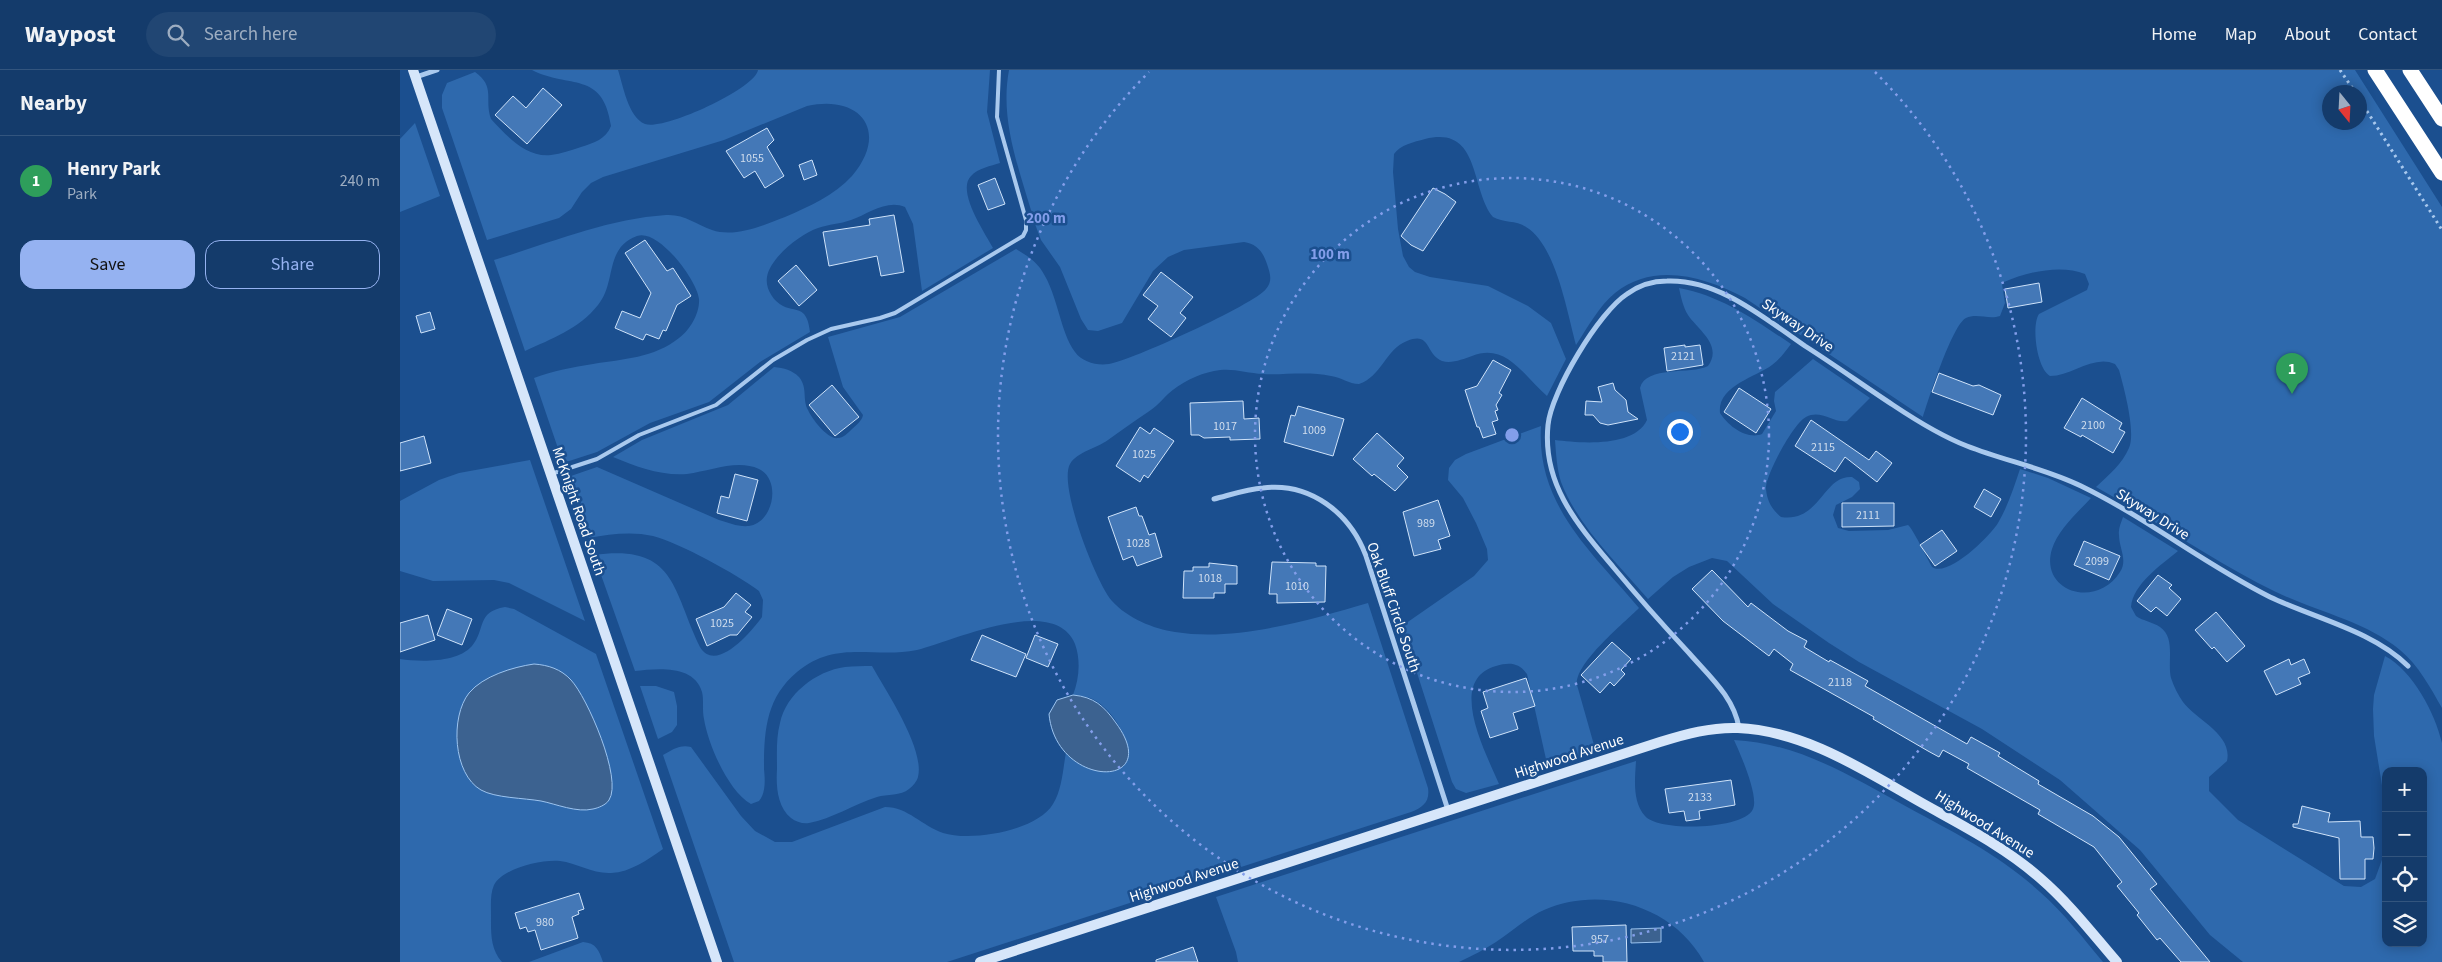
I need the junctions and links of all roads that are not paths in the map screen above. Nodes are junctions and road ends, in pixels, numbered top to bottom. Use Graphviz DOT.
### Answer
graph roads {
  1 [pos="438,70"];
  2 [pos="999,70"];
  3 [pos="2376,70"];
  4 [pos="2410,70"];
  5 [pos="415,74"];
  6 [pos="2442,119"];
  7 [pos="2442,174"];
  8 [pos="551,474"];
  9 [pos="1214,499"];
  10 [pos="2408,666"];
  11 [pos="1739,728"];
  12 [pos="1448,811"];
  13 [pos="717,962"];
  14 [pos="980,962"];
  15 [pos="2117,962"];
  1 -- 5 [label="street"];
  2 -- 8 [label="lane"];
  3 -- 7 [label="highway"];
  4 -- 6 [label="highway"];
  5 -- 8 [label="street, McKnight Road South"];
  8 -- 13 [label="street, McKnight Road South"];
  9 -- 12 [label="street, Oak Bluff Circle South"];
  10 -- 11 [label="street, Skyway Drive"];
  11 -- 12 [label="street, Highwood Avenue"];
  11 -- 15 [label="street, Highwood Avenue"];
  12 -- 14 [label="street, Highwood Avenue"];
}
